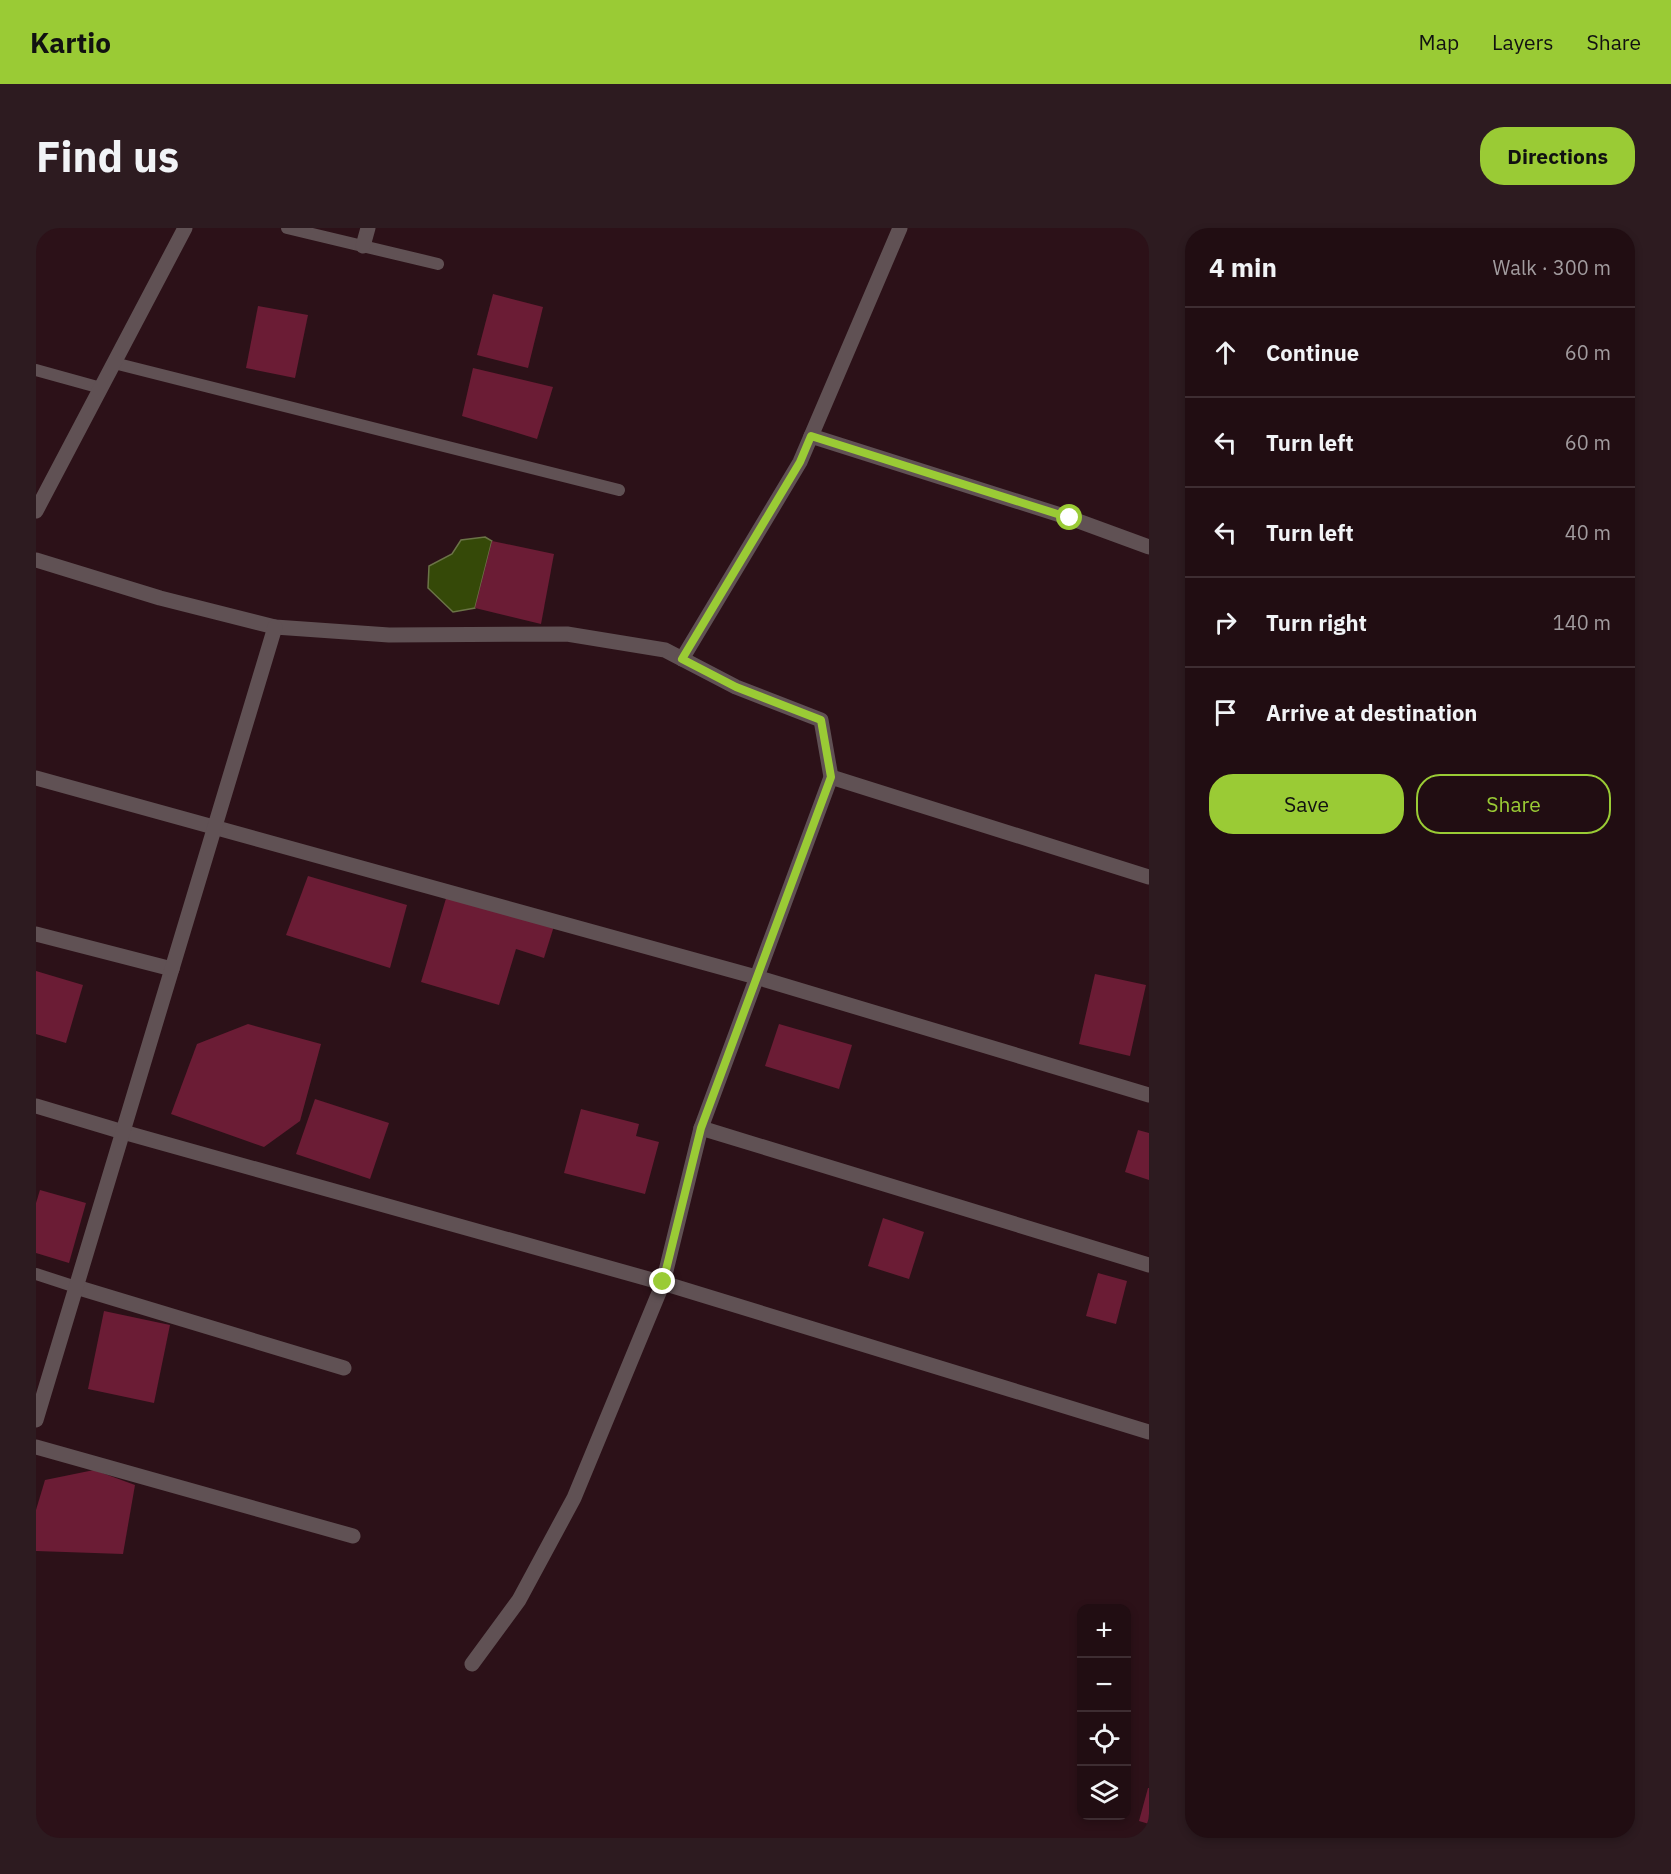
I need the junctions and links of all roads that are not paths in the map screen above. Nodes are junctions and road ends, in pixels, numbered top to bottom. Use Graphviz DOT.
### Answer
graph roads {
  1 [pos="185,228"];
  2 [pos="287,228"];
  3 [pos="368,228"];
  4 [pos="900,228"];
  5 [pos="363,246"];
  6 [pos="438,264"];
  7 [pos="114,363"];
  8 [pos="36,370"];
  9 [pos="101,388"];
  10 [pos="811,436"];
  11 [pos="619,490"];
  12 [pos="36,511"];
  13 [pos="1149,547"];
  14 [pos="36,560"];
  15 [pos="275,627"];
  16 [pos="682,659"];
  17 [pos="831,777"];
  18 [pos="36,778"];
  19 [pos="215,827"];
  20 [pos="1149,877"];
  21 [pos="36,934"];
  22 [pos="172,969"];
  23 [pos="756,977"];
  24 [pos="1149,1095"];
  25 [pos="36,1106"];
  26 [pos="701,1128"];
  27 [pos="123,1132"];
  28 [pos="1149,1265"];
  29 [pos="36,1274"];
  30 [pos="663,1282"];
  31 [pos="76,1287"];
  32 [pos="344,1368"];
  33 [pos="36,1420"];
  34 [pos="1149,1432"];
  35 [pos="36,1447"];
  36 [pos="353,1536"];
  37 [pos="472,1664"];
  1 -- 7 [label="street"];
  2 -- 5 [label="lane"];
  3 -- 5 [label="street"];
  4 -- 10 [label="street"];
  5 -- 6 [label="lane"];
  7 -- 9 [label="street"];
  7 -- 11 [label="lane"];
  8 -- 9 [label="lane"];
  9 -- 12 [label="street"];
  10 -- 13 [label="street"];
  10 -- 16 [label="street"];
  14 -- 15 [label="street"];
  15 -- 16 [label="street"];
  15 -- 19 [label="street"];
  16 -- 17 [label="street"];
  17 -- 20 [label="street"];
  17 -- 23 [label="street"];
  18 -- 19 [label="street"];
  19 -- 22 [label="street"];
  19 -- 23 [label="street"];
  21 -- 22 [label="street"];
  22 -- 27 [label="street"];
  23 -- 24 [label="street"];
  23 -- 26 [label="street"];
  25 -- 27 [label="street"];
  26 -- 28 [label="street"];
  26 -- 30 [label="street"];
  27 -- 30 [label="street"];
  27 -- 31 [label="street"];
  29 -- 31 [label="lane"];
  30 -- 34 [label="street"];
  30 -- 37 [label="street"];
  31 -- 32 [label="street"];
  31 -- 33 [label="street"];
  35 -- 36 [label="street"];
}
